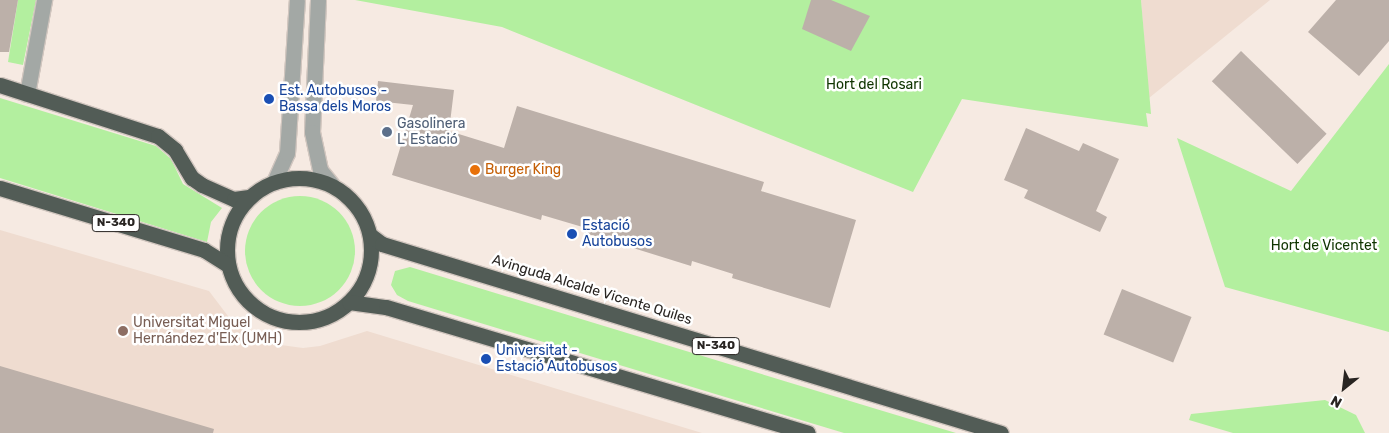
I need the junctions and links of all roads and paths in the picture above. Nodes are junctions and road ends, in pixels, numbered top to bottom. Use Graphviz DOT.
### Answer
graph roads {
  1 [pos="44,0"];
  2 [pos="297,0"];
  3 [pos="318,0"];
  4 [pos="0,86"];
  5 [pos="27,94"];
  6 [pos="274,182"];
  7 [pos="332,185"];
  8 [pos="0,188"];
  9 [pos="249,197"];
  10 [pos="370,235"];
  11 [pos="228,264"];
  12 [pos="349,302"];
  13 [pos="808,433"];
  14 [pos="1001,433"];
  1 -- 5 [label="street"];
  2 -- 6 [label="street"];
  3 -- 7 [label="street"];
  4 -- 5 [label="highway"];
  5 -- 9 [label="highway"];
  6 -- 7 [label="highway"];
  6 -- 9 [label="highway"];
  7 -- 10 [label="highway"];
  8 -- 11 [label="highway, N-340"];
  9 -- 11 [label="highway"];
  10 -- 12 [label="highway"];
  10 -- 14 [label="highway, Avinguda Alcalde Vicente Quiles / N-340"];
  11 -- 12 [label="highway"];
  12 -- 13 [label="highway"];
}
